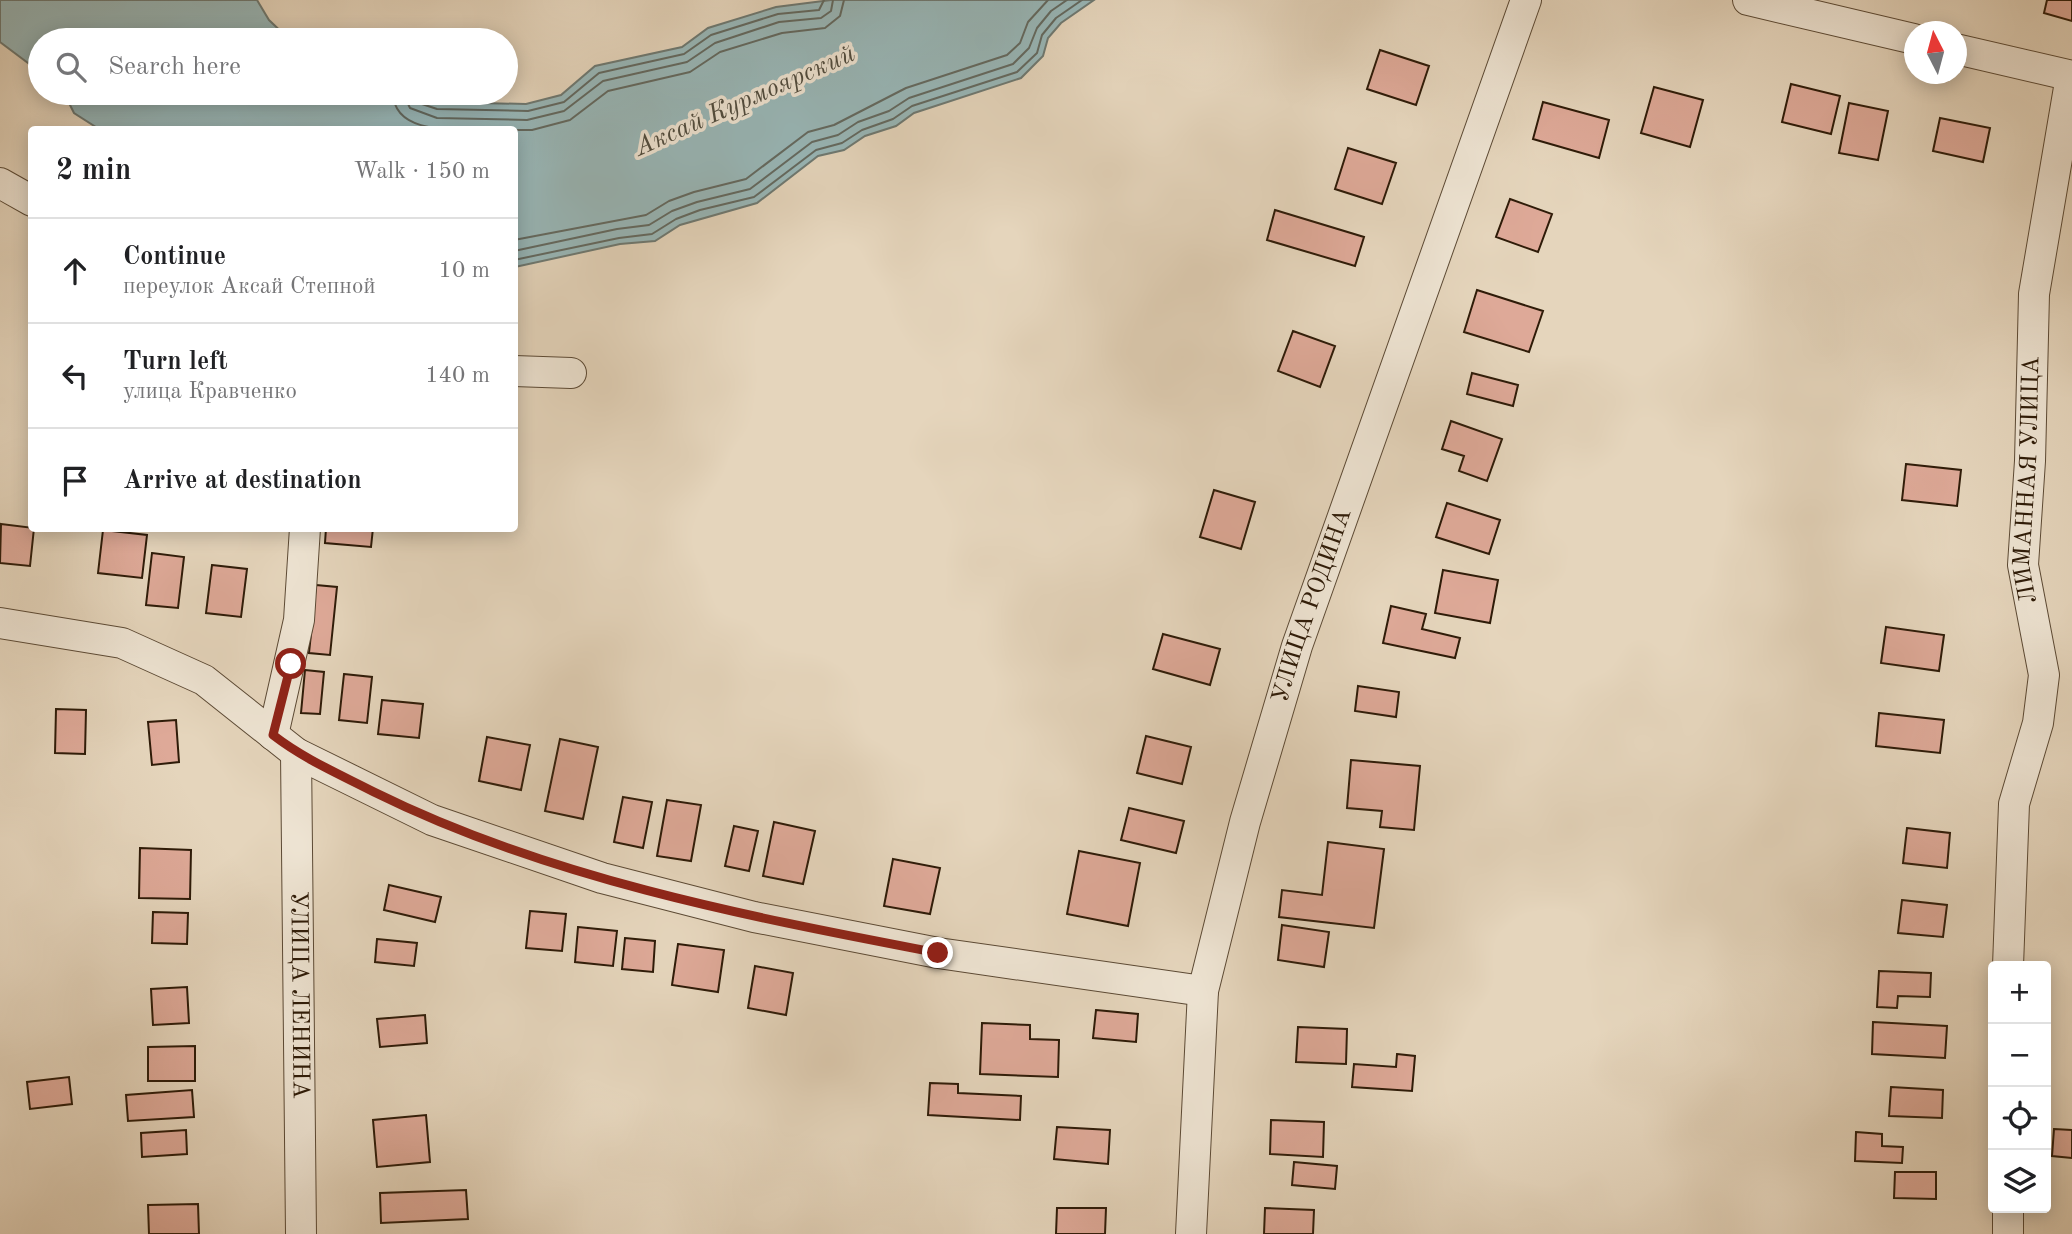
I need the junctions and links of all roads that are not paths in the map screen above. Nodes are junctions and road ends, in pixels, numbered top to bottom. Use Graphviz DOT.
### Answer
graph roads {
  1 [pos="1526,0"];
  2 [pos="1748,0"];
  3 [pos="1904,37"];
  4 [pos="1967,52"];
  5 [pos="2071,76"];
  6 [pos="0,183"];
  7 [pos="28,199"];
  8 [pos="518,371"];
  9 [pos="571,373"];
  10 [pos="305,532"];
  11 [pos="0,623"];
  12 [pos="273,735"];
  13 [pos="296,753"];
  14 [pos="2008,961"];
  15 [pos="1203,991"];
  16 [pos="2008,1213"];
  17 [pos="301,1234"];
  18 [pos="1191,1234"];
  19 [pos="2008,1234"];
  1 -- 15 [label="street, УЛИЦА РОДИНА"];
  2 -- 3 [label="street"];
  4 -- 5 [label="street"];
  5 -- 14 [label="street, ЛИМАННАЯ УЛИЦА"];
  6 -- 7 [label="street"];
  8 -- 9 [label="street"];
  10 -- 12 [label="street"];
  11 -- 12 [label="street"];
  12 -- 13 [label="street"];
  13 -- 15 [label="street"];
  13 -- 17 [label="street, УЛИЦА ЛЕНИНА"];
  15 -- 18 [label="street, УЛИЦА РОДИНА"];
  16 -- 19 [label="street"];
}
